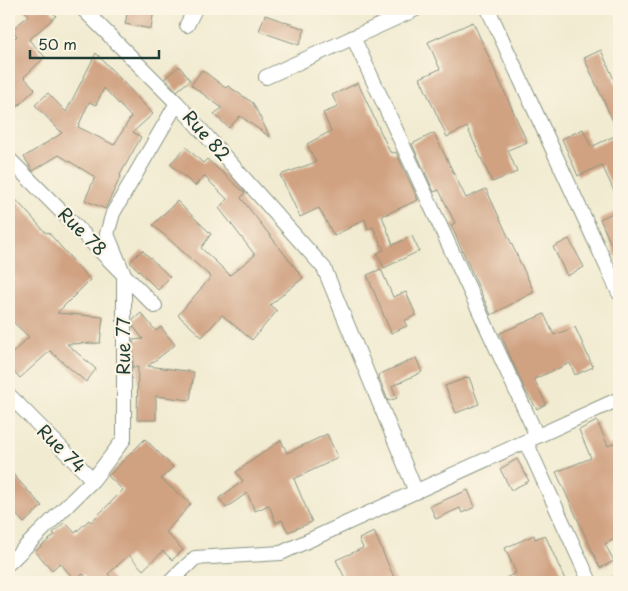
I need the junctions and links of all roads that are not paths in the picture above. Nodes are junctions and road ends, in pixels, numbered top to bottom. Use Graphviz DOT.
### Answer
graph roads {
  1 [pos="83,9"];
  2 [pos="195,9"];
  3 [pos="416,9"];
  4 [pos="488,9"];
  5 [pos="187,24"];
  6 [pos="353,37"];
  7 [pos="266,77"];
  8 [pos="177,103"];
  9 [pos="9,159"];
  10 [pos="124,275"];
  11 [pos="619,293"];
  12 [pos="155,306"];
  13 [pos="9,396"];
  14 [pos="619,399"];
  15 [pos="532,439"];
  16 [pos="93,480"];
  17 [pos="416,492"];
  18 [pos="9,563"];
  19 [pos="170,582"];
  20 [pos="590,582"];
  1 -- 8 [label="street, Rue 82"];
  2 -- 5 [label="street"];
  3 -- 6 [label="street"];
  4 -- 11 [label="street"];
  6 -- 7 [label="street"];
  6 -- 15 [label="street"];
  8 -- 10 [label="street, Rue 77"];
  8 -- 17 [label="street, Rue 82"];
  9 -- 10 [label="street, Rue 78"];
  10 -- 12 [label="street, Rue 78"];
  10 -- 16 [label="street, Rue 77"];
  13 -- 16 [label="street, Rue 74"];
  14 -- 15 [label="street"];
  15 -- 17 [label="street"];
  15 -- 20 [label="street"];
  16 -- 18 [label="street, Rue 77"];
  17 -- 19 [label="street"];
}
